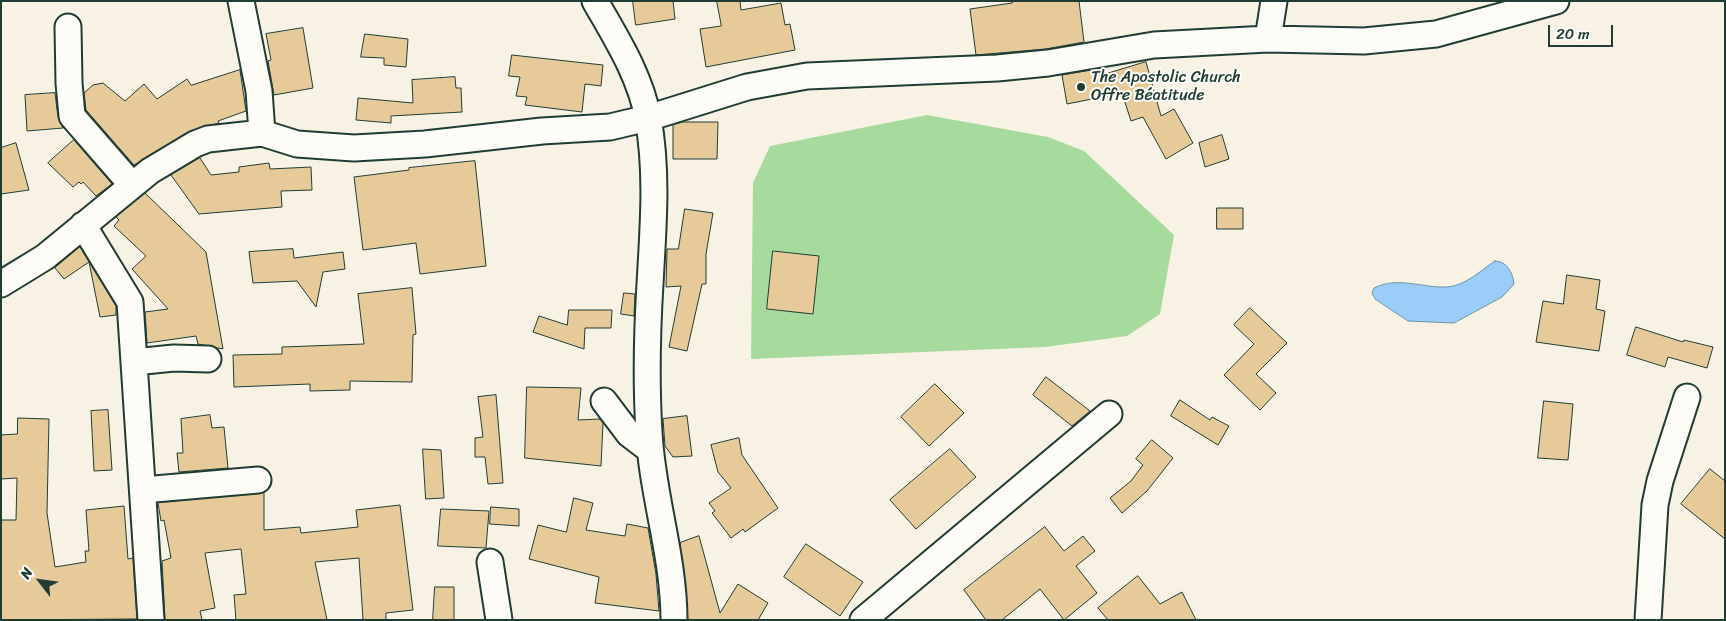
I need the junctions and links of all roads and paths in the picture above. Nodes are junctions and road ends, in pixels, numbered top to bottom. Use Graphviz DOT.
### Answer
graph roads {
  1 [pos="241,1"];
  2 [pos="595,1"];
  3 [pos="1274,1"];
  4 [pos="1556,1"];
  5 [pos="68,27"];
  6 [pos="1268,39"];
  7 [pos="648,118"];
  8 [pos="262,134"];
  9 [pos="132,185"];
  10 [pos="83,225"];
  11 [pos="1,284"];
  12 [pos="208,359"];
  13 [pos="134,362"];
  14 [pos="1688,397"];
  15 [pos="604,402"];
  16 [pos="1109,414"];
  17 [pos="650,450"];
  18 [pos="258,480"];
  19 [pos="143,490"];
  20 [pos="490,562"];
  21 [pos="151,620"];
  22 [pos="499,620"];
  23 [pos="674,620"];
  24 [pos="863,620"];
  25 [pos="1648,620"];
  1 -- 8 [label="street"];
  2 -- 7 [label="street"];
  3 -- 6 [label="street"];
  4 -- 6 [label="street"];
  5 -- 9 [label="street"];
  6 -- 7 [label="street"];
  7 -- 8 [label="street"];
  7 -- 17 [label="street"];
  8 -- 9 [label="street"];
  9 -- 10 [label="street"];
  10 -- 11 [label="street"];
  10 -- 13 [label="street"];
  12 -- 13 [label="street"];
  13 -- 19 [label="street"];
  14 -- 25 [label="street"];
  15 -- 17 [label="street"];
  16 -- 24 [label="street"];
  17 -- 23 [label="street"];
  18 -- 19 [label="street"];
  19 -- 21 [label="street"];
  20 -- 22 [label="street"];
}
